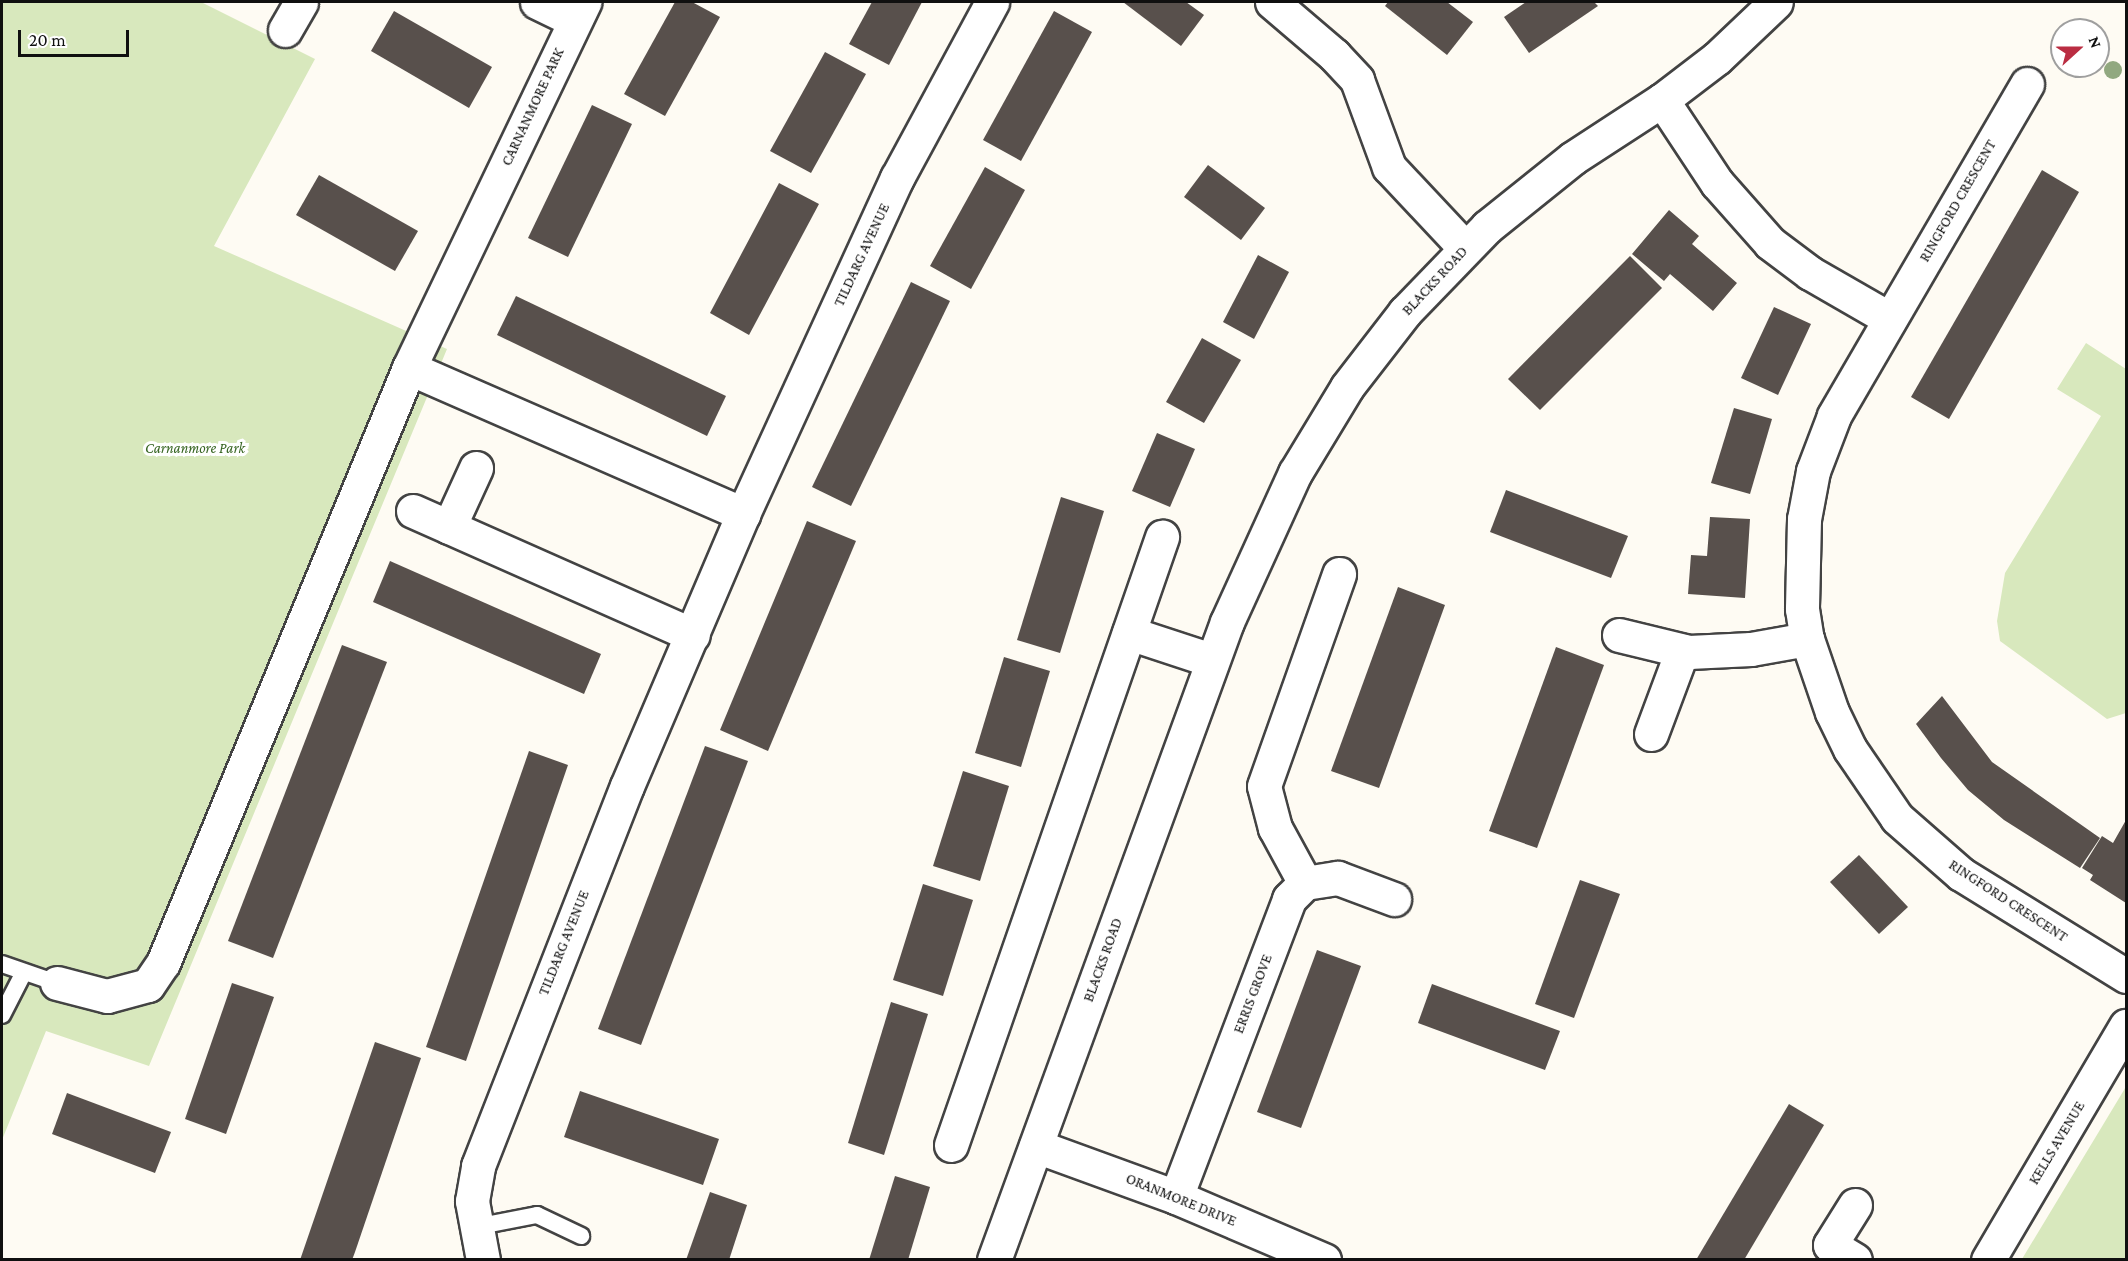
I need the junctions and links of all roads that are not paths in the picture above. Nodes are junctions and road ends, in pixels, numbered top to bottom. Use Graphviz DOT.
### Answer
graph roads {
  1 [pos="301,2"];
  2 [pos="537,2"];
  3 [pos="992,2"];
  4 [pos="1272,2"];
  5 [pos="1776,2"];
  6 [pos="579,11"];
  7 [pos="285,30"];
  8 [pos="2027,84"];
  9 [pos="1662,100"];
  10 [pos="1466,248"];
  11 [pos="1890,319"];
  12 [pos="409,368"];
  13 [pos="476,468"];
  14 [pos="413,512"];
  15 [pos="743,514"];
  16 [pos="449,527"];
  17 [pos="1162,537"];
  18 [pos="1339,574"];
  19 [pos="1129,633"];
  20 [pos="693,635"];
  21 [pos="1619,635"];
  22 [pos="1807,639"];
  23 [pos="1682,651"];
  24 [pos="1211,660"];
  25 [pos="1651,734"];
  26 [pos="1305,883"];
  27 [pos="1394,899"];
  28 [pos="2,964"];
  29 [pos="24,972"];
  30 [pos="2127,976"];
  31 [pos="57,982"];
  32 [pos="2,1015"];
  33 [pos="2127,1026"];
  34 [pos="951,1145"];
  35 [pos="1036,1146"];
  36 [pos="1176,1197"];
  37 [pos="1855,1205"];
  38 [pos="475,1227"];
  39 [pos="580,1236"];
  40 [pos="483,1260"];
  41 [pos="994,1260"];
  42 [pos="1324,1260"];
  43 [pos="1855,1260"];
  44 [pos="1988,1260"];
  1 -- 7 [label="street"];
  2 -- 6 [label="street"];
  3 -- 15 [label="street, TILDARG AVENUE"];
  4 -- 10 [label="street"];
  5 -- 9 [label="street, BLACKS ROAD"];
  6 -- 12 [label="street, CARNANMORE PARK"];
  8 -- 11 [label="street, RINGFORD CRESCENT"];
  9 -- 10 [label="street, BLACKS ROAD"];
  9 -- 11 [label="street"];
  10 -- 24 [label="street, BLACKS ROAD"];
  11 -- 22 [label="street, RINGFORD CRESCENT"];
  12 -- 15 [label="street"];
  12 -- 31 [label="street, CARNANMORE PARK"];
  13 -- 16 [label="street"];
  14 -- 16 [label="street"];
  15 -- 20 [label="street, TILDARG AVENUE"];
  16 -- 20 [label="street"];
  17 -- 19 [label="street"];
  18 -- 26 [label="street"];
  19 -- 24 [label="street"];
  19 -- 34 [label="street"];
  20 -- 38 [label="street, TILDARG AVENUE"];
  21 -- 23 [label="street"];
  22 -- 23 [label="street"];
  22 -- 30 [label="street, RINGFORD CRESCENT"];
  23 -- 25 [label="street"];
  24 -- 35 [label="street, BLACKS ROAD"];
  26 -- 27 [label="street"];
  26 -- 36 [label="street, ERRIS GROVE"];
  28 -- 29 [label="lane"];
  29 -- 31 [label="lane"];
  29 -- 32 [label="lane"];
  33 -- 44 [label="street, KELLS AVENUE"];
  35 -- 36 [label="street, ORANMORE DRIVE"];
  35 -- 41 [label="street, BLACKS ROAD"];
  36 -- 42 [label="street, ORANMORE DRIVE"];
  37 -- 43 [label="street"];
  38 -- 39 [label="lane"];
  38 -- 40 [label="street, TILDARG AVENUE"];
}
